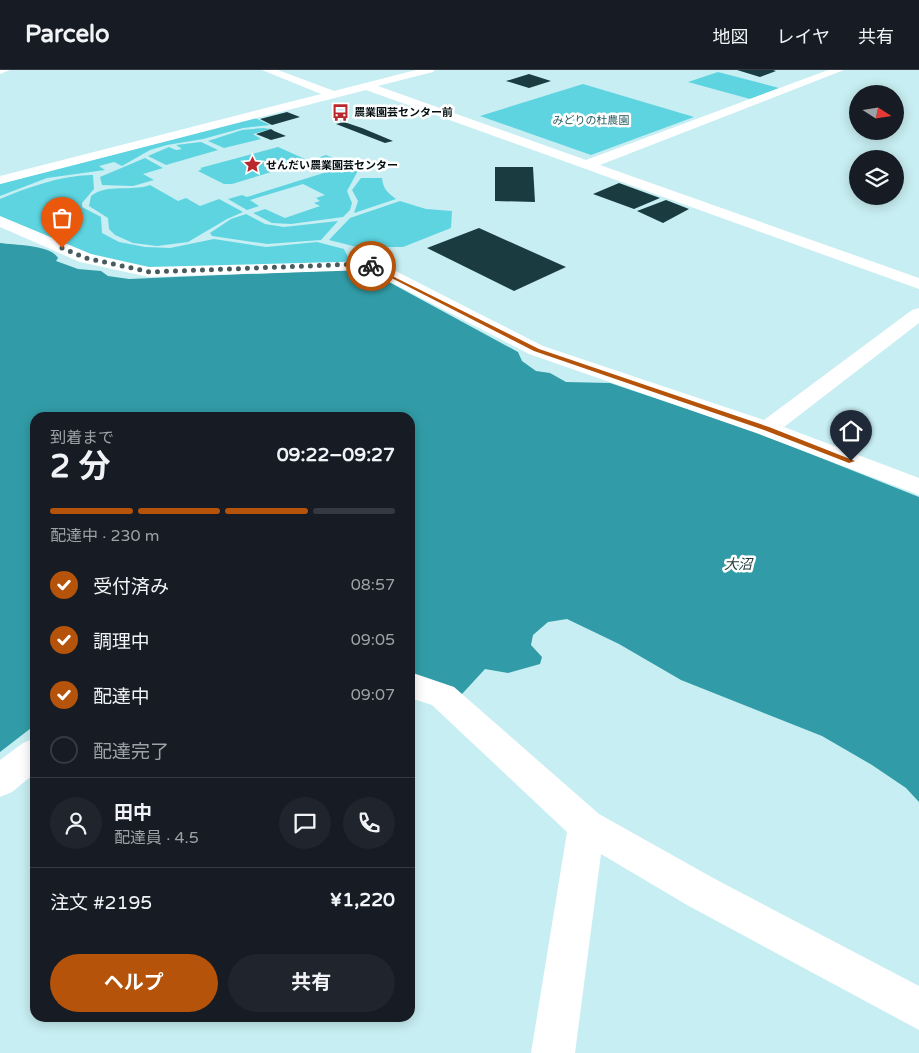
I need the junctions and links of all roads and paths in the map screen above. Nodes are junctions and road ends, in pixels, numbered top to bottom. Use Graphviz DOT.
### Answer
graph roads {
  1 [pos="4,70"];
  2 [pos="268,70"];
  3 [pos="428,70"];
  4 [pos="838,70"];
  5 [pos="0,71"];
  6 [pos="366,86"];
  7 [pos="332,94"];
  8 [pos="586,165"];
  9 [pos="0,180"];
  10 [pos="0,221"];
  11 [pos="919,284"];
  12 [pos="919,314"];
  13 [pos="767,429"];
  14 [pos="919,487"];
  15 [pos="415,687"];
  16 [pos="30,757"];
  17 [pos="0,781"];
  18 [pos="586,826"];
  19 [pos="919,1009"];
  20 [pos="553,1053"];
  1 -- 5 [label="street"];
  2 -- 7 [label="street"];
  3 -- 6 [label="street"];
  4 -- 8 [label="street"];
  6 -- 7 [label="street"];
  6 -- 8 [label="street"];
  7 -- 9 [label="street"];
  8 -- 11 [label="street"];
  10 -- 13 [label="street"];
  12 -- 13 [label="street"];
  13 -- 14 [label="street"];
  15 -- 18 [label="street"];
  16 -- 17 [label="street"];
  18 -- 19 [label="street"];
  18 -- 20 [label="street"];
}
